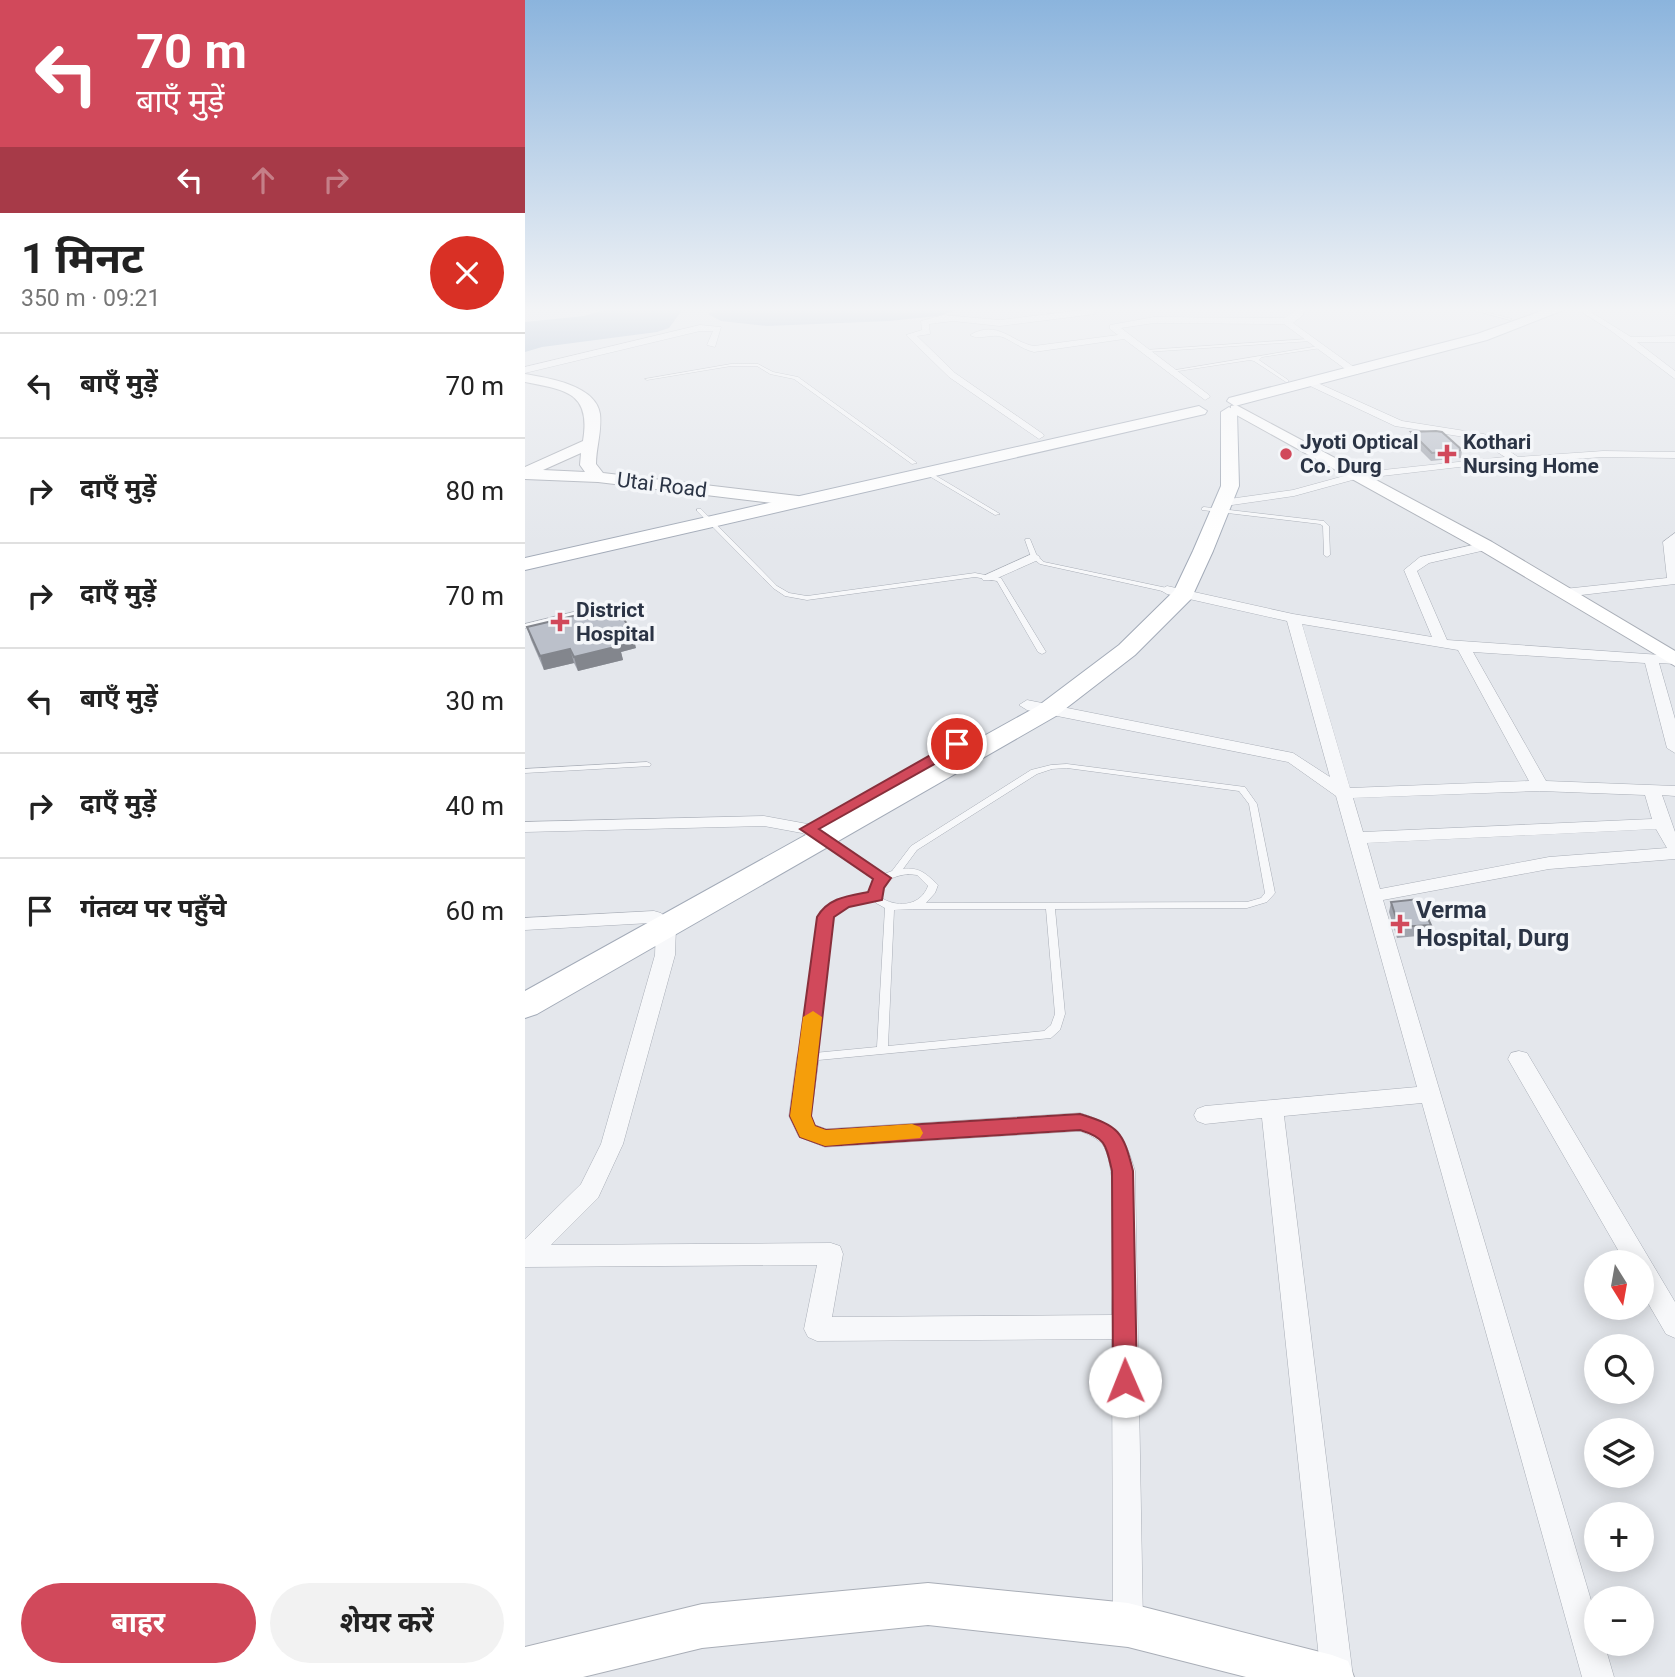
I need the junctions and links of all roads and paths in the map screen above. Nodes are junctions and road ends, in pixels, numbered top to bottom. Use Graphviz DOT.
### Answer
graph roads {
  1 [pos="562,387"];
  2 [pos="809,387"];
  3 [pos="969,387"];
  4 [pos="1192,387"];
  5 [pos="1268,387"];
  6 [pos="1293,387"];
  7 [pos="1320,387"];
  8 [pos="1215,406"];
  9 [pos="1039,436"];
  10 [pos="589,444"];
  11 [pos="1675,455"];
  12 [pos="1516,460"];
  13 [pos="920,468"];
  14 [pos="525,473"];
  15 [pos="1355,476"];
  16 [pos="598,477"];
  17 [pos="757,497"];
  18 [pos="798,501"];
  19 [pos="1215,508"];
  20 [pos="997,514"];
  21 [pos="704,515"];
  22 [pos="1675,537"];
  23 [pos="1028,540"];
  24 [pos="1486,546"];
  25 [pos="525,550"];
  26 [pos="1327,555"];
  27 [pos="1034,558"];
  28 [pos="525,564"];
  29 [pos="988,577"];
  30 [pos="1175,592"];
  31 [pos="1564,593"];
  32 [pos="606,606"];
  33 [pos="1293,618"];
  34 [pos="525,626"];
  35 [pos="1441,643"];
  36 [pos="1463,646"];
  37 [pos="1042,652"];
  38 [pos="1651,659"];
  39 [pos="1674,660"];
  40 [pos="1037,708"];
  41 [pos="1675,748"];
  42 [pos="647,764"];
  43 [pos="525,771"];
  44 [pos="1540,786"];
  45 [pos="1675,791"];
  46 [pos="1343,793"];
  47 [pos="1654,796"];
  48 [pos="1675,802"];
  49 [pos="1663,824"];
  50 [pos="525,827"];
  51 [pos="815,833"];
  52 [pos="1356,838"];
  53 [pos="1675,847"];
  54 [pos="1675,853"];
  55 [pos="896,872"];
  56 [pos="883,878"];
  57 [pos="1373,896"];
  58 [pos="876,897"];
  59 [pos="890,906"];
  60 [pos="913,906"];
  61 [pos="1050,906"];
  62 [pos="660,922"];
  63 [pos="525,924"];
  64 [pos="525,988"];
  65 [pos="525,1006"];
  66 [pos="882,1051"];
  67 [pos="808,1057"];
  68 [pos="1519,1059"];
  69 [pos="1430,1094"];
  70 [pos="1272,1109"];
  71 [pos="1205,1115"];
  72 [pos="1631,1250"];
  73 [pos="525,1255"];
  74 [pos="1654,1290"];
  75 [pos="1675,1326"];
  76 [pos="1124,1327"];
  77 [pos="1128,1625"];
  78 [pos="525,1668"];
  79 [pos="1334,1677"];
  80 [pos="1598,1677"];
  1 -- 10 [label="street"];
  2 -- 13 [label="lane"];
  3 -- 9 [label="street"];
  4 -- 8 [label="street"];
  5 -- 8 [label="main road"];
  6 -- 8 [label="main road"];
  7 -- 12 [label="street"];
  8 -- 9 [label="main road"];
  8 -- 13 [label="main road"];
  8 -- 15 [label="street"];
  8 -- 19 [label="main road"];
  9 -- 13 [label="main road"];
  10 -- 14 [label="street"];
  10 -- 16 [label="street"];
  11 -- 12 [label="street"];
  12 -- 15 [label="street"];
  13 -- 17 [label="main road"];
  13 -- 18 [label="main road"];
  13 -- 20 [label="lane"];
  14 -- 16 [label="street, Utai Road"];
  15 -- 19 [label="street"];
  15 -- 24 [label="street"];
  16 -- 17 [label="street, Utai Road"];
  17 -- 18 [label="street, Utai Road"];
  17 -- 21 [label="main road"];
  18 -- 21 [label="main road"];
  19 -- 26 [label="lane"];
  19 -- 30 [label="main road"];
  21 -- 25 [label="main road"];
  21 -- 28 [label="main road"];
  21 -- 29 [label="lane"];
  22 -- 31 [label="street"];
  23 -- 27 [label="lane"];
  24 -- 31 [label="street"];
  24 -- 35 [label="street"];
  27 -- 29 [label="street"];
  27 -- 30 [label="lane"];
  29 -- 37 [label="lane"];
  30 -- 33 [label="street"];
  30 -- 40 [label="main road"];
  31 -- 39 [label="street"];
  32 -- 34 [label="lane"];
  33 -- 35 [label="street"];
  33 -- 46 [label="street"];
  35 -- 36 [label="street"];
  36 -- 38 [label="street"];
  36 -- 44 [label="street"];
  38 -- 39 [label="street"];
  38 -- 41 [label="street"];
  40 -- 46 [label="street"];
  40 -- 51 [label="main road"];
  42 -- 43 [label="lane"];
  44 -- 46 [label="street"];
  44 -- 47 [label="street"];
  45 -- 47 [label="street"];
  46 -- 52 [label="street"];
  47 -- 48 [label="street"];
  47 -- 49 [label="street"];
  49 -- 52 [label="street"];
  49 -- 53 [label="street"];
  50 -- 51 [label="street"];
  51 -- 56 [label="lane"];
  51 -- 62 [label="main road"];
  52 -- 57 [label="street"];
  54 -- 57 [label="street"];
  55 -- 56 [label="lane"];
  55 -- 60 [label="lane"];
  55 -- 61 [label="lane"];
  56 -- 58 [label="lane"];
  57 -- 69 [label="street"];
  58 -- 59 [label="lane"];
  58 -- 67 [label="lane"];
  59 -- 60 [label="lane"];
  59 -- 66 [label="lane"];
  60 -- 61 [label="lane"];
  61 -- 66 [label="lane"];
  62 -- 63 [label="street"];
  62 -- 64 [label="main road"];
  62 -- 65 [label="main road"];
  62 -- 73 [label="street"];
  66 -- 67 [label="lane"];
  67 -- 76 [label="street"];
  68 -- 72 [label="street"];
  69 -- 70 [label="street"];
  69 -- 80 [label="street"];
  70 -- 71 [label="street"];
  70 -- 79 [label="street"];
  73 -- 76 [label="street"];
  74 -- 75 [label="street"];
  76 -- 77 [label="street"];
  77 -- 78 [label="street"];
  77 -- 79 [label="street"];
}
